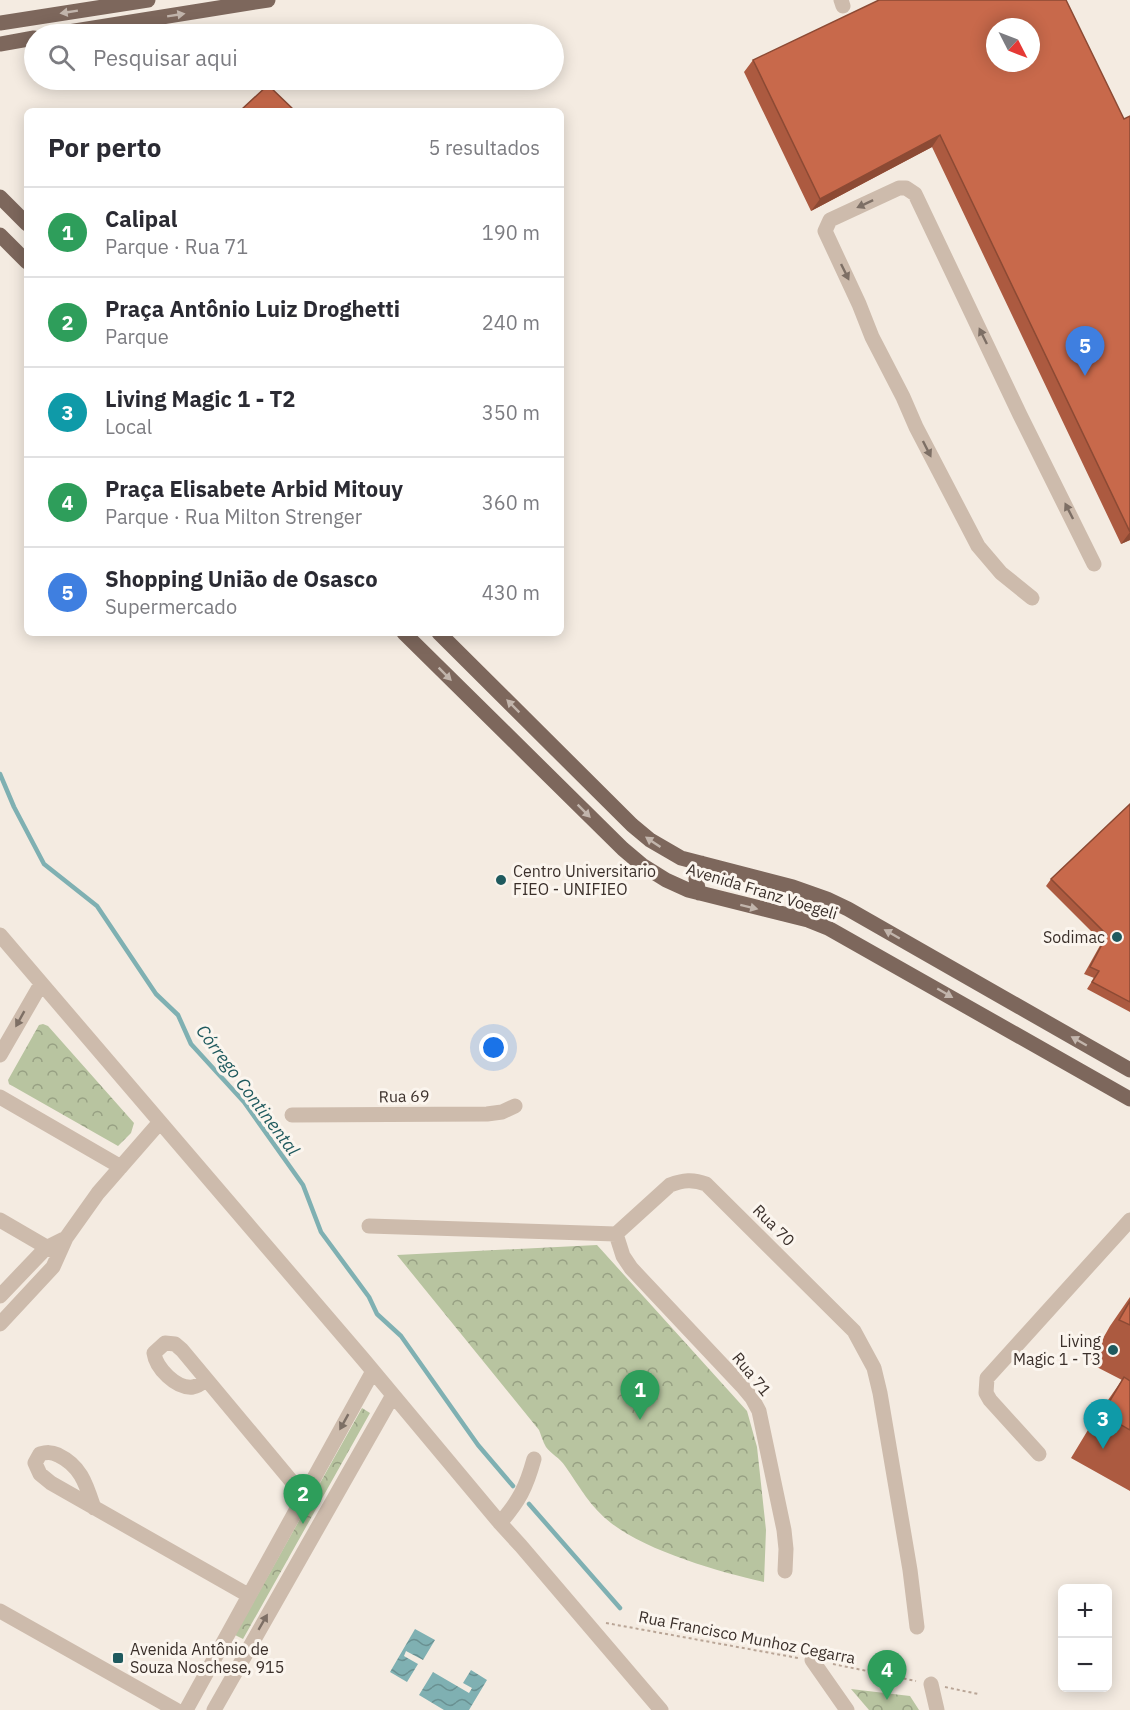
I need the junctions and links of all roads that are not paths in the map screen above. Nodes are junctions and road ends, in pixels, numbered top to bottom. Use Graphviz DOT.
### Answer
graph roads {
  1 [pos="148,0"];
  2 [pos="267,0"];
  3 [pos="0,23"];
  4 [pos="118,24"];
  5 [pos="24,40"];
  6 [pos="0,44"];
  7 [pos="0,197"];
  8 [pos="24,221"];
  9 [pos="0,235"];
  10 [pos="24,259"];
  11 [pos="1094,564"];
  12 [pos="1032,598"];
  13 [pos="407,636"];
  14 [pos="442,636"];
  15 [pos="681,858"];
  16 [pos="701,863"];
  17 [pos="669,882"];
  18 [pos="699,893"];
  19 [pos="0,935"];
  20 [pos="882,957"];
  21 [pos="943,963"];
  22 [pos="41,984"];
  23 [pos="0,1055"];
  24 [pos="1130,1070"];
  25 [pos="0,1098"];
  26 [pos="1130,1099"];
  27 [pos="515,1106"];
  28 [pos="292,1115"];
  29 [pos="160,1122"];
  30 [pos="121,1167"];
  31 [pos="0,1220"];
  32 [pos="1130,1220"];
  33 [pos="369,1226"];
  34 [pos="616,1234"];
  35 [pos="53,1251"];
  36 [pos="0,1296"];
  37 [pos="0,1324"];
  38 [pos="373,1371"];
  39 [pos="206,1380"];
  40 [pos="393,1395"];
  41 [pos="1039,1454"];
  42 [pos="534,1459"];
  43 [pos="303,1496"];
  44 [pos="94,1508"];
  45 [pos="500,1523"];
  46 [pos="785,1571"];
  47 [pos="248,1595"];
  48 [pos="0,1611"];
  49 [pos="917,1627"];
  50 [pos="215,1657"];
  51 [pos="812,1660"];
  52 [pos="237,1669"];
  53 [pos="931,1684"];
  54 [pos="168,1708"];
  55 [pos="186,1710"];
  56 [pos="214,1710"];
  57 [pos="661,1710"];
  58 [pos="847,1710"];
  59 [pos="937,1710"];
  1 -- 3 [label="main road, one-way"];
  4 -- 2 [label="main road, one-way"];
  5 -- 6 [label="main road"];
  7 -- 8 [label="main road"];
  9 -- 10 [label="main road"];
  11 -- 12 [label="street, one-way"];
  13 -- 17 [label="main road, Avenida Franz Voegeli, one-way"];
  15 -- 14 [label="main road, Avenida Franz Voegeli, one-way"];
  15 -- 16 [label="main road, Avenida Franz Voegeli"];
  15 -- 17 [label="main road"];
  16 -- 18 [label="main road"];
  21 -- 16 [label="main road, Avenida Franz Voegeli, one-way"];
  17 -- 18 [label="main road, Avenida Franz Voegeli"];
  18 -- 20 [label="main road, Avenida Franz Voegeli, one-way"];
  19 -- 22 [label="street"];
  20 -- 21 [label="main road"];
  20 -- 26 [label="main road, Avenida Franz Voegeli, one-way"];
  24 -- 21 [label="main road, Avenida Franz Voegeli, one-way"];
  22 -- 23 [label="street, one-way"];
  22 -- 29 [label="street"];
  25 -- 30 [label="street"];
  27 -- 28 [label="street, Rua 69"];
  29 -- 30 [label="street"];
  29 -- 38 [label="street"];
  30 -- 35 [label="street"];
  31 -- 35 [label="street"];
  32 -- 41 [label="street"];
  33 -- 34 [label="street"];
  34 -- 46 [label="street, Rua 71"];
  34 -- 49 [label="street, Rua 70"];
  35 -- 36 [label="street"];
  35 -- 37 [label="street"];
  38 -- 40 [label="street"];
  38 -- 43 [label="street, one-way"];
  39 -- 43 [label="street"];
  40 -- 45 [label="street"];
  52 -- 40 [label="street, one-way"];
  42 -- 45 [label="street"];
  43 -- 47 [label="street"];
  44 -- 47 [label="street"];
  45 -- 57 [label="street"];
  47 -- 50 [label="street"];
  48 -- 54 [label="street"];
  50 -- 52 [label="street"];
  50 -- 55 [label="street"];
  51 -- 58 [label="street"];
  52 -- 56 [label="street"];
  53 -- 59 [label="street"];
}
